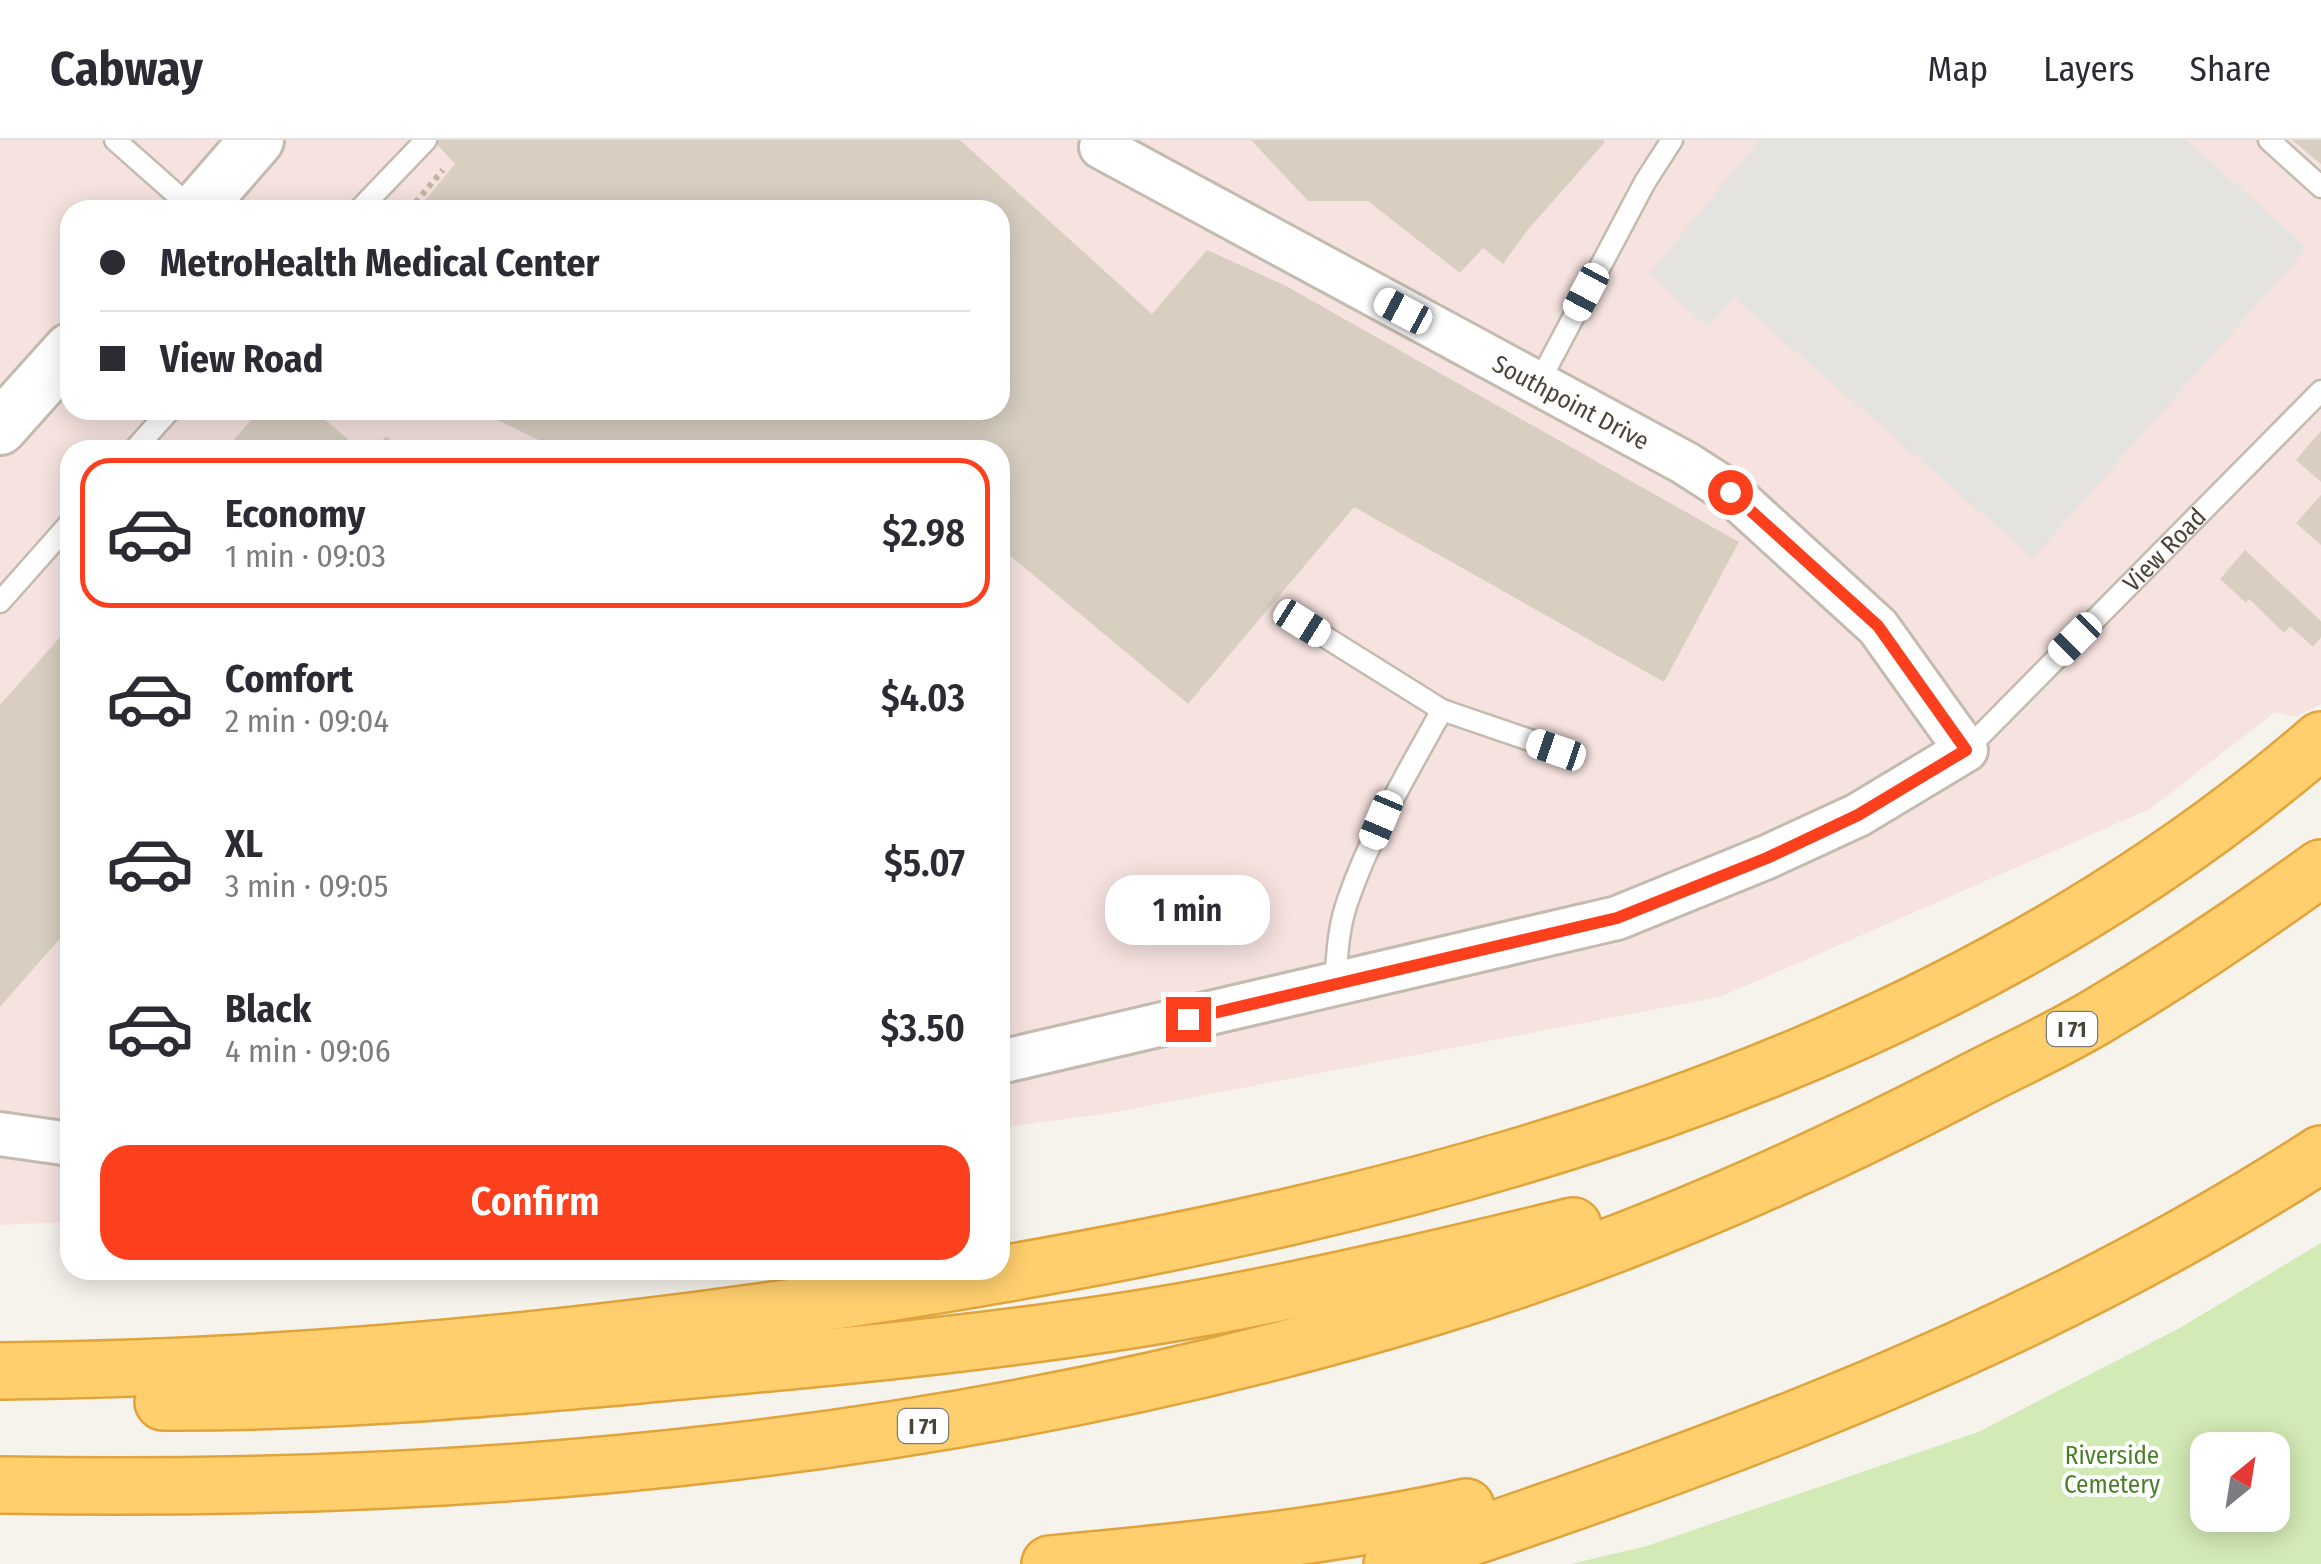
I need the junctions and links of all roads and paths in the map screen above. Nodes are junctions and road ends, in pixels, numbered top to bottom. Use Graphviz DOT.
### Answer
graph roads {
  1 [pos="115,140"];
  2 [pos="257,140"];
  3 [pos="426,140"];
  4 [pos="1672,140"];
  5 [pos="2269,140"];
  6 [pos="1101,148"];
  7 [pos="444,170"];
  8 [pos="2321,187"];
  9 [pos="184,200"];
  10 [pos="204,200"];
  11 [pos="369,200"];
  12 [pos="418,200"];
  13 [pos="60,361"];
  14 [pos="1538,384"];
  15 [pos="2321,391"];
  16 [pos="161,420"];
  17 [pos="0,428"];
  18 [pos="143,440"];
  19 [pos="60,534"];
  20 [pos="0,602"];
  21 [pos="1302,623"];
  22 [pos="1442,710"];
  23 [pos="2321,740"];
  24 [pos="1556,750"];
  25 [pos="1966,750"];
  26 [pos="2321,868"];
  27 [pos="1335,985"];
  28 [pos="1010,1060"];
  29 [pos="0,1134"];
  30 [pos="60,1143"];
  31 [pos="2321,1154"];
  32 [pos="1808,1163"];
  33 [pos="1010,1273"];
  34 [pos="968,1280"];
  35 [pos="0,1371"];
  36 [pos="0,1396"];
  37 [pos="1792,1422"];
  38 [pos="0,1485"];
  39 [pos="1050,1564"];
  40 [pos="1392,1564"];
  1 -- 9 [label="lane"];
  2 -- 10 [label="street"];
  3 -- 11 [label="lane"];
  4 -- 14 [label="lane"];
  5 -- 8 [label="lane"];
  6 -- 14 [label="street, Southpoint Drive"];
  7 -- 12 [label="path"];
  13 -- 17 [label="street"];
  14 -- 25 [label="street, Southpoint Drive"];
  15 -- 25 [label="lane, View Road"];
  16 -- 18 [label="lane"];
  19 -- 20 [label="lane"];
  21 -- 22 [label="lane"];
  22 -- 24 [label="lane"];
  22 -- 27 [label="lane"];
  23 -- 33 [label="highway"];
  25 -- 27 [label="street, View Road"];
  26 -- 32 [label="highway, I 71"];
  27 -- 28 [label="street, View Road"];
  29 -- 30 [label="street"];
  31 -- 37 [label="highway"];
  32 -- 36 [label="highway"];
  32 -- 38 [label="highway, I 71"];
  34 -- 35 [label="highway"];
  37 -- 39 [label="highway"];
  37 -- 40 [label="highway"];
}
